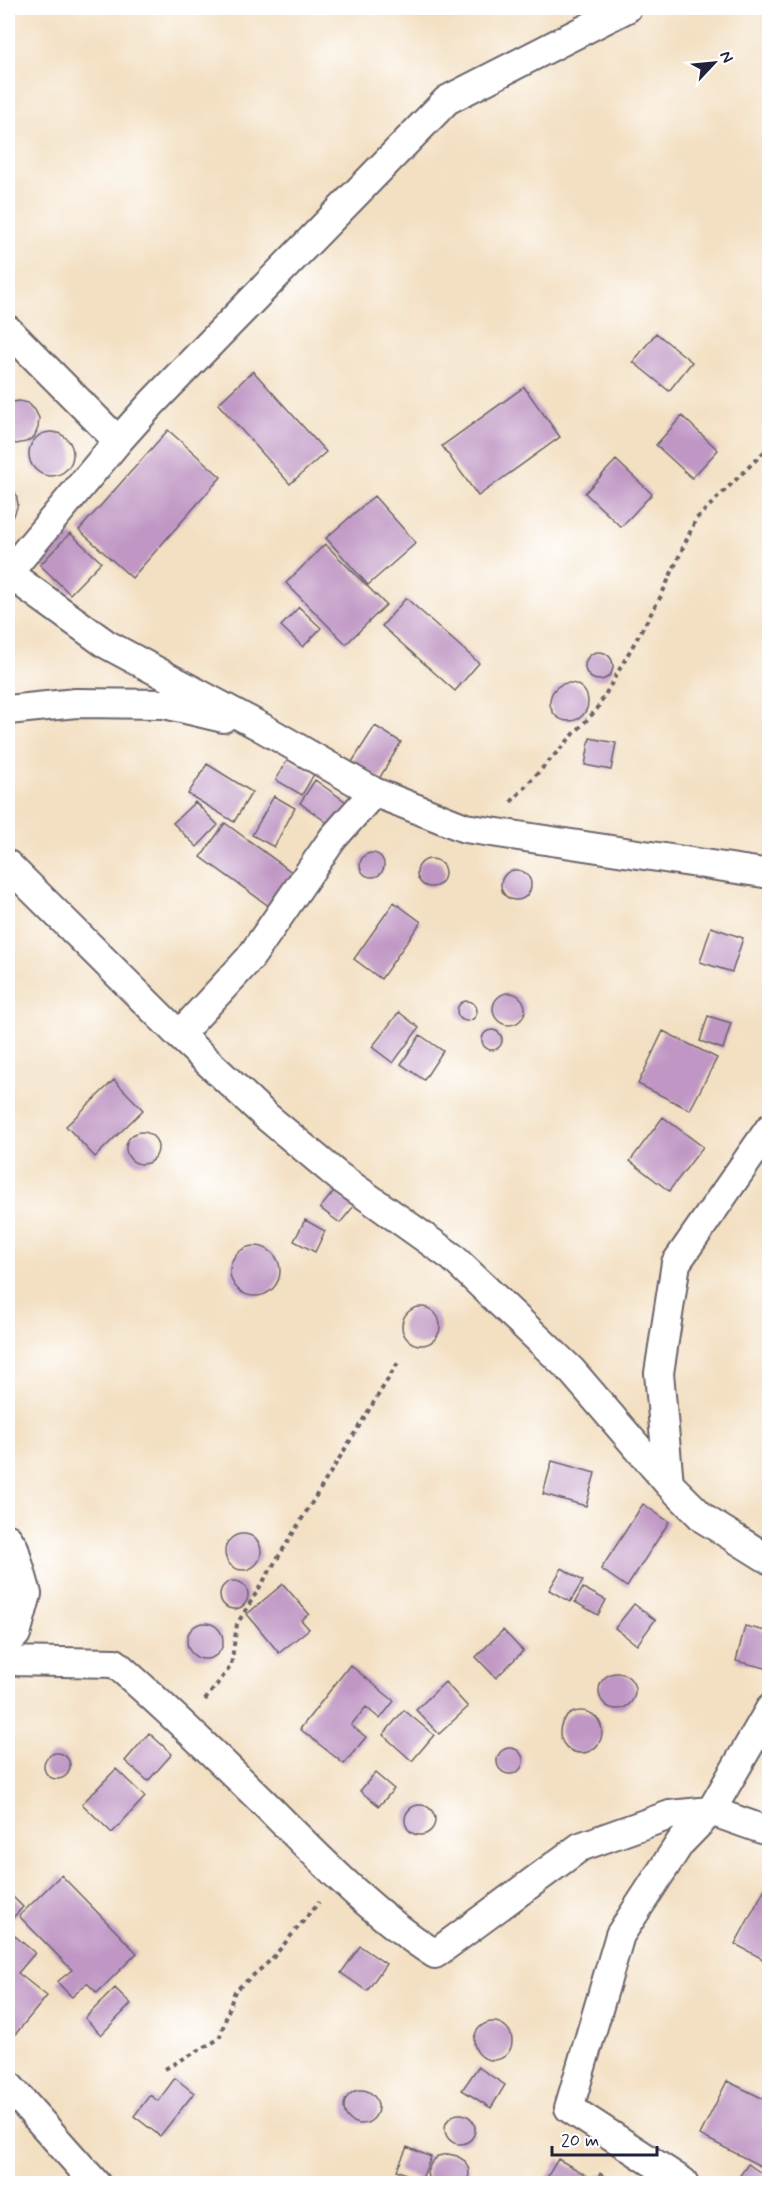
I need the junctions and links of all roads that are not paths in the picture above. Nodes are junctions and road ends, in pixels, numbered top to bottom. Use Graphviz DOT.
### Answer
graph roads {
  1 [pos="627,8"];
  2 [pos="8,330"];
  3 [pos="118,441"];
  4 [pos="8,573"];
  5 [pos="8,711"];
  6 [pos="261,727"];
  7 [pos="374,792"];
  8 [pos="8,865"];
  9 [pos="770,874"];
  10 [pos="179,1035"];
  11 [pos="770,1128"];
  12 [pos="669,1484"];
  13 [pos="8,1539"];
  14 [pos="770,1560"];
  15 [pos="8,1641"];
  16 [pos="8,1660"];
  17 [pos="770,1709"];
  18 [pos="711,1811"];
  19 [pos="770,1832"];
  20 [pos="8,2085"];
  21 [pos="683,2182"];
  22 [pos="96,2184"];
  1 -- 3 [label="street"];
  2 -- 3 [label="street"];
  3 -- 4 [label="street"];
  4 -- 6 [label="street"];
  5 -- 6 [label="street"];
  6 -- 7 [label="street"];
  7 -- 9 [label="street"];
  7 -- 10 [label="street"];
  8 -- 10 [label="street"];
  10 -- 12 [label="street"];
  11 -- 12 [label="street"];
  12 -- 14 [label="street"];
  13 -- 15 [label="street"];
  16 -- 18 [label="street"];
  17 -- 18 [label="street"];
  18 -- 19 [label="street"];
  18 -- 21 [label="street"];
  20 -- 22 [label="street"];
}
